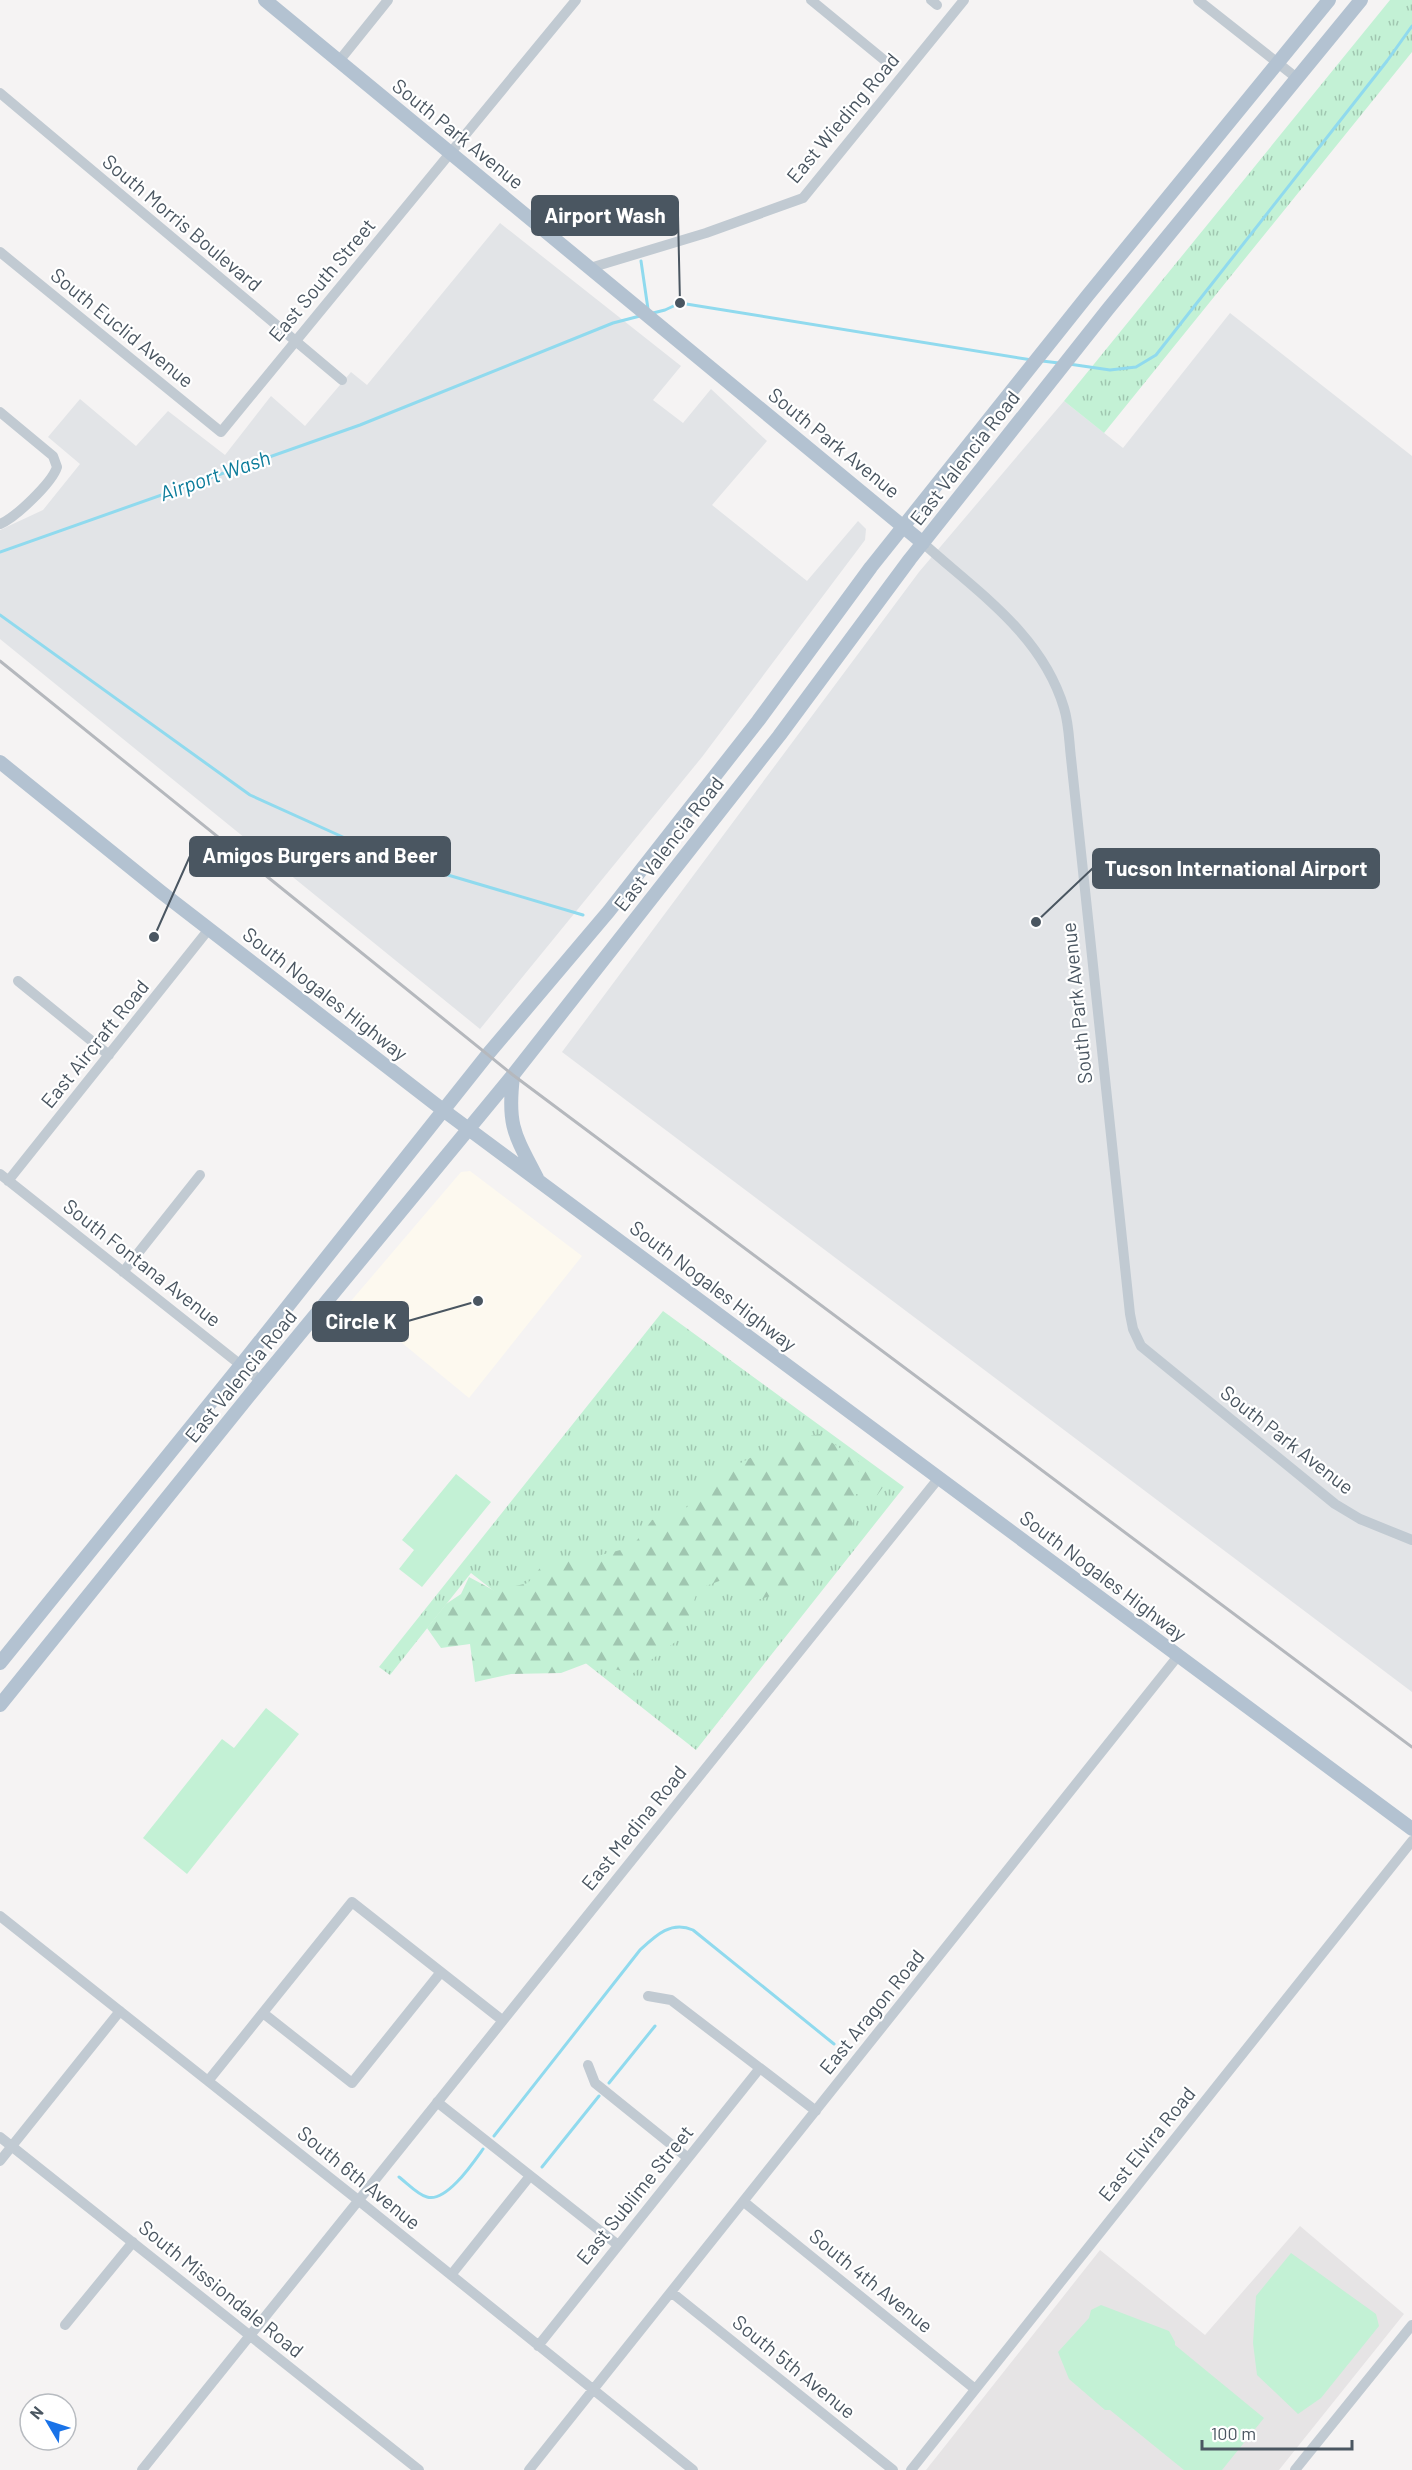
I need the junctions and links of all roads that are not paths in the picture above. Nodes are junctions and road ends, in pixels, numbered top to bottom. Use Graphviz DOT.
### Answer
graph roads {
  1 [pos="265,0"];
  2 [pos="388,0"];
  3 [pos="576,0"];
  4 [pos="811,0"];
  5 [pos="964,0"];
  6 [pos="1198,0"];
  7 [pos="1329,0"];
  8 [pos="1361,0"];
  9 [pos="339,62"];
  10 [pos="1279,63"];
  11 [pos="889,64"];
  12 [pos="1298,79"];
  13 [pos="0,93"];
  14 [pos="451,152"];
  15 [pos="0,252"];
  16 [pos="590,268"];
  17 [pos="295,341"];
  18 [pos="342,380"];
  19 [pos="0,412"];
  20 [pos="221,432"];
  21 [pos="0,524"];
  22 [pos="905,526"];
  23 [pos="923,543"];
  24 [pos="758,720"];
  25 [pos="779,736"];
  26 [pos="0,762"];
  27 [pos="609,911"];
  28 [pos="629,928"];
  29 [pos="209,930"];
  30 [pos="18,981"];
  31 [pos="109,1055"];
  32 [pos="513,1075"];
  33 [pos="443,1110"];
  34 [pos="470,1129"];
  35 [pos="200,1175"];
  36 [pos="4,1177"];
  37 [pos="539,1182"];
  38 [pos="123,1272"];
  39 [pos="241,1365"];
  40 [pos="261,1381"];
  41 [pos="938,1479"];
  42 [pos="1412,1540"];
  43 [pos="82,1561"];
  44 [pos="103,1577"];
  45 [pos="1178,1656"];
  46 [pos="0,1663"];
  47 [pos="0,1705"];
  48 [pos="1412,1829"];
  49 [pos="1412,1841"];
  50 [pos="0,1916"];
  51 [pos="441,1972"];
  52 [pos="648,1996"];
  53 [pos="120,2011"];
  54 [pos="263,2013"];
  55 [pos="502,2020"];
  56 [pos="588,2065"];
  57 [pos="760,2068"];
  58 [pos="208,2081"];
  59 [pos="437,2102"];
  60 [pos="816,2110"];
  61 [pos="0,2137"];
  62 [pos="12,2145"];
  63 [pos="688,2158"];
  64 [pos="0,2161"];
  65 [pos="530,2176"];
  66 [pos="358,2200"];
  67 [pos="744,2202"];
  68 [pos="133,2242"];
  69 [pos="618,2245"];
  70 [pos="451,2275"];
  71 [pos="671,2292"];
  72 [pos="65,2325"];
  73 [pos="1412,2325"];
  74 [pos="250,2335"];
  75 [pos="538,2346"];
  76 [pos="975,2389"];
  77 [pos="593,2391"];
  78 [pos="142,2470"];
  79 [pos="419,2470"];
  80 [pos="529,2470"];
  81 [pos="693,2470"];
  82 [pos="893,2470"];
  83 [pos="911,2470"];
  84 [pos="1295,2470"];
  1 -- 9 [label="main road, South Park Avenue"];
  2 -- 9 [label="street"];
  3 -- 14 [label="street, East South Street"];
  4 -- 11 [label="street"];
  5 -- 16 [label="street, East Wieding Road"];
  6 -- 10 [label="street"];
  7 -- 10 [label="main road, East Valencia Road"];
  8 -- 12 [label="main road, East Valencia Road"];
  9 -- 14 [label="main road, South Park Avenue"];
  10 -- 12 [label="street"];
  10 -- 22 [label="main road, East Valencia Road"];
  12 -- 23 [label="main road, East Valencia Road"];
  13 -- 17 [label="street, South Morris Boulevard"];
  14 -- 16 [label="main road, South Park Avenue"];
  14 -- 17 [label="street, East South Street"];
  15 -- 20 [label="street, South Euclid Avenue"];
  16 -- 22 [label="main road, South Park Avenue"];
  17 -- 18 [label="street, South Morris Boulevard"];
  17 -- 20 [label="street, East South Street"];
  19 -- 21 [label="street"];
  22 -- 23 [label="main road, South Park Avenue"];
  22 -- 24 [label="main road, East Valencia Road"];
  23 -- 25 [label="main road, East Valencia Road"];
  23 -- 42 [label="street, South Park Avenue"];
  24 -- 25 [label="main road"];
  24 -- 27 [label="main road, East Valencia Road"];
  25 -- 28 [label="main road, East Valencia Road"];
  26 -- 29 [label="main road, South Nogales Highway"];
  27 -- 28 [label="main road"];
  27 -- 33 [label="main road, East Valencia Road"];
  28 -- 32 [label="main road, East Valencia Road"];
  29 -- 31 [label="street, East Aircraft Road"];
  29 -- 33 [label="main road, South Nogales Highway"];
  30 -- 31 [label="street"];
  31 -- 36 [label="street, East Aircraft Road"];
  32 -- 34 [label="main road, East Valencia Road"];
  32 -- 37 [label="main road"];
  33 -- 34 [label="main road, South Nogales Highway"];
  33 -- 39 [label="main road, East Valencia Road"];
  34 -- 37 [label="main road, South Nogales Highway"];
  34 -- 40 [label="main road, East Valencia Road"];
  35 -- 38 [label="street"];
  36 -- 38 [label="street, South Fontana Avenue"];
  37 -- 41 [label="main road, South Nogales Highway"];
  38 -- 39 [label="street, South Fontana Avenue"];
  39 -- 40 [label="street, South Fontana Avenue"];
  39 -- 43 [label="main road, East Valencia Road"];
  40 -- 44 [label="main road, East Valencia Road"];
  41 -- 45 [label="main road, South Nogales Highway"];
  41 -- 55 [label="street, East Medina Road"];
  43 -- 44 [label="main road"];
  43 -- 46 [label="main road, East Valencia Road"];
  44 -- 47 [label="main road, East Valencia Road"];
  45 -- 48 [label="main road, South Nogales Highway"];
  45 -- 60 [label="street, East Aragon Road"];
  49 -- 76 [label="street, East Elvira Road"];
  50 -- 53 [label="street, South 6th Avenue"];
  51 -- 54 [label="street"];
  51 -- 54 [label="street"];
  51 -- 55 [label="street"];
  52 -- 57 [label="street"];
  53 -- 58 [label="street, South 6th Avenue"];
  53 -- 62 [label="street"];
  54 -- 58 [label="street"];
  55 -- 59 [label="street, East Medina Road"];
  56 -- 63 [label="street"];
  57 -- 60 [label="street"];
  57 -- 63 [label="street, East Sublime Street"];
  58 -- 66 [label="street, South 6th Avenue"];
  59 -- 65 [label="street"];
  59 -- 66 [label="street, East Medina Road"];
  60 -- 67 [label="street, East Aragon Road"];
  61 -- 62 [label="street, South Missiondale Road"];
  62 -- 64 [label="street"];
  62 -- 68 [label="street, South Missiondale Road"];
  63 -- 69 [label="street, East Sublime Street"];
  65 -- 69 [label="street"];
  65 -- 70 [label="street"];
  66 -- 70 [label="street, South 6th Avenue"];
  66 -- 74 [label="street, East Medina Road"];
  67 -- 71 [label="street, East Aragon Road"];
  67 -- 76 [label="street, South 4th Avenue"];
  68 -- 72 [label="street"];
  68 -- 74 [label="street, South Missiondale Road"];
  69 -- 75 [label="street, East Sublime Street"];
  70 -- 75 [label="street, South 6th Avenue"];
  71 -- 77 [label="street, East Aragon Road"];
  71 -- 82 [label="street, South 5th Avenue"];
  73 -- 84 [label="street"];
  74 -- 78 [label="street, East Medina Road"];
  74 -- 79 [label="street, South Missiondale Road"];
  75 -- 77 [label="street, South 6th Avenue"];
  76 -- 83 [label="street, East Elvira Road"];
  77 -- 80 [label="street, East Aragon Road"];
  77 -- 81 [label="street, South 6th Avenue"];
}
